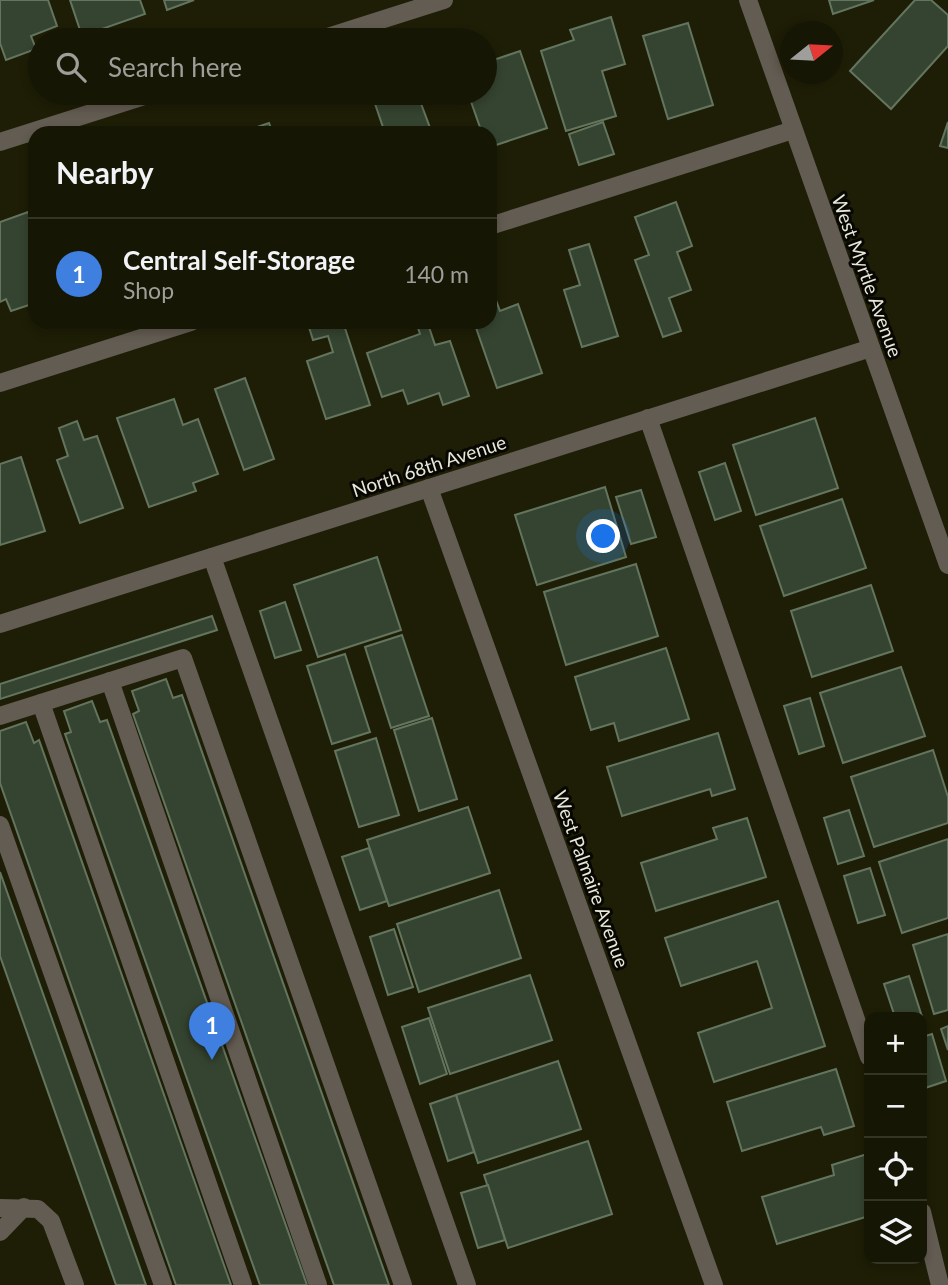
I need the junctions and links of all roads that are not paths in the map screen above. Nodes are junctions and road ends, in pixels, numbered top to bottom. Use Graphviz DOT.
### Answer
graph roads {
  1 [pos="444,0"];
  2 [pos="748,0"];
  3 [pos="356,28"];
  4 [pos="116,105"];
  5 [pos="50,126"];
  6 [pos="793,130"];
  7 [pos="28,133"];
  8 [pos="0,142"];
  9 [pos="497,224"];
  10 [pos="169,329"];
  11 [pos="871,348"];
  12 [pos="0,383"];
  13 [pos="648,418"];
  14 [pos="429,488"];
  15 [pos="212,557"];
  16 [pos="948,565"];
  17 [pos="0,624"];
  18 [pos="110,681"];
  19 [pos="41,703"];
  20 [pos="0,716"];
  21 [pos="0,825"];
  22 [pos="864,1043"];
  23 [pos="24,1207"];
  24 [pos="0,1208"];
  25 [pos="0,1232"];
  26 [pos="927,1232"];
  27 [pos="75,1285"];
  28 [pos="163,1285"];
  29 [pos="243,1285"];
  30 [pos="318,1285"];
  31 [pos="403,1285"];
  32 [pos="467,1285"];
  33 [pos="714,1285"];
  34 [pos="940,1285"];
  1 -- 3 [label="street"];
  2 -- 6 [label="street, West Myrtle Avenue"];
  4 -- 5 [label="street"];
  6 -- 9 [label="street"];
  6 -- 11 [label="street, West Myrtle Avenue"];
  7 -- 8 [label="street"];
  10 -- 12 [label="street"];
  11 -- 13 [label="street, North 68th Avenue"];
  11 -- 16 [label="street, West Myrtle Avenue"];
  13 -- 14 [label="street, North 68th Avenue"];
  13 -- 22 [label="street"];
  14 -- 15 [label="street, North 68th Avenue"];
  14 -- 33 [label="street, West Palmaire Avenue"];
  15 -- 17 [label="street, North 68th Avenue"];
  15 -- 32 [label="street"];
  18 -- 19 [label="street"];
  18 -- 30 [label="street"];
  18 -- 31 [label="street"];
  19 -- 20 [label="street"];
  19 -- 29 [label="street"];
  21 -- 28 [label="street"];
  23 -- 24 [label="street"];
  23 -- 25 [label="street"];
  23 -- 27 [label="street"];
  26 -- 34 [label="street"];
}
